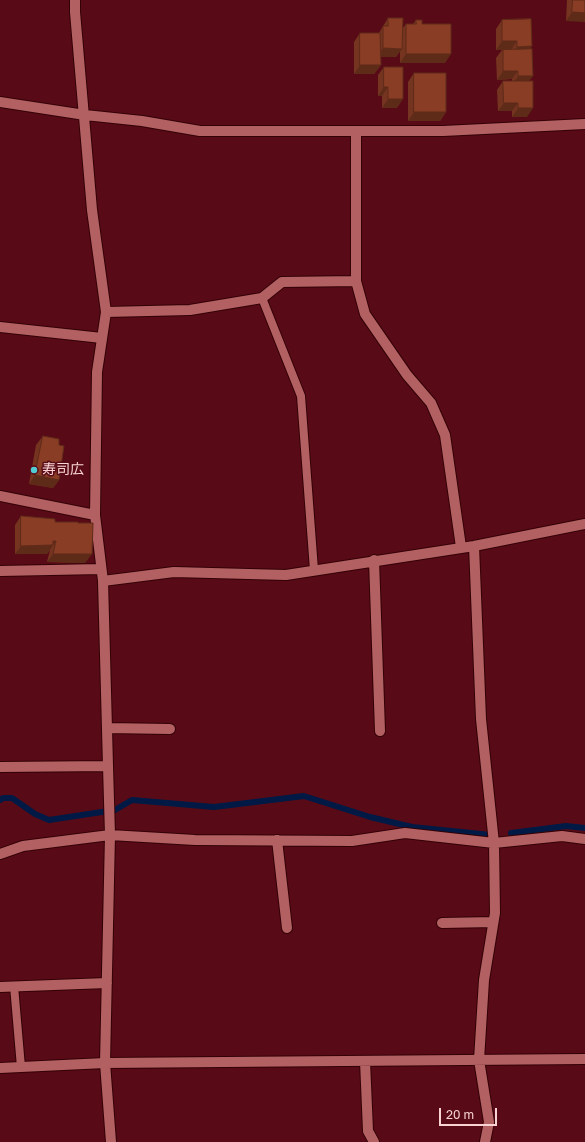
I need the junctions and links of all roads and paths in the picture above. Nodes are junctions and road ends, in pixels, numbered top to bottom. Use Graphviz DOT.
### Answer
graph roads {
  1 [pos="68,0"];
  2 [pos="75,0"];
  3 [pos="75,12"];
  4 [pos="0,102"];
  5 [pos="85,115"];
  6 [pos="585,124"];
  7 [pos="356,131"];
  8 [pos="356,281"];
  9 [pos="262,298"];
  10 [pos="106,312"];
  11 [pos="0,327"];
  12 [pos="102,338"];
  13 [pos="0,496"];
  14 [pos="95,515"];
  15 [pos="585,524"];
  16 [pos="474,546"];
  17 [pos="461,547"];
  18 [pos="374,560"];
  19 [pos="101,569"];
  20 [pos="314,570"];
  21 [pos="0,571"];
  22 [pos="103,581"];
  23 [pos="107,728"];
  24 [pos="170,729"];
  25 [pos="380,731"];
  26 [pos="108,766"];
  27 [pos="0,767"];
  28 [pos="110,835"];
  29 [pos="585,839"];
  30 [pos="277,840"];
  31 [pos="494,844"];
  32 [pos="0,854"];
  33 [pos="493,922"];
  34 [pos="442,923"];
  35 [pos="287,928"];
  36 [pos="107,983"];
  37 [pos="14,986"];
  38 [pos="0,987"];
  39 [pos="585,1059"];
  40 [pos="479,1060"];
  41 [pos="366,1061"];
  42 [pos="105,1063"];
  43 [pos="21,1067"];
  44 [pos="0,1068"];
  45 [pos="111,1142"];
  46 [pos="374,1142"];
  47 [pos="485,1142"];
  1 -- 3 [label="street"];
  2 -- 3 [label="street"];
  3 -- 5 [label="street"];
  4 -- 5 [label="street"];
  5 -- 7 [label="street"];
  5 -- 10 [label="street"];
  6 -- 7 [label="street"];
  7 -- 8 [label="street"];
  8 -- 9 [label="street"];
  8 -- 17 [label="street"];
  9 -- 10 [label="street"];
  9 -- 20 [label="lane"];
  10 -- 12 [label="street"];
  11 -- 12 [label="street"];
  12 -- 14 [label="street"];
  13 -- 14 [label="street"];
  14 -- 19 [label="street"];
  15 -- 16 [label="street"];
  16 -- 17 [label="street"];
  16 -- 31 [label="street"];
  17 -- 18 [label="street"];
  18 -- 20 [label="street"];
  18 -- 25 [label="street"];
  19 -- 21 [label="street"];
  19 -- 22 [label="street"];
  20 -- 22 [label="street"];
  22 -- 23 [label="street"];
  23 -- 24 [label="street"];
  23 -- 26 [label="street"];
  26 -- 27 [label="street"];
  26 -- 28 [label="street"];
  28 -- 30 [label="street"];
  28 -- 32 [label="street"];
  28 -- 36 [label="street"];
  29 -- 31 [label="street"];
  30 -- 31 [label="street"];
  30 -- 35 [label="street"];
  31 -- 33 [label="street"];
  33 -- 34 [label="street"];
  33 -- 40 [label="street"];
  36 -- 37 [label="street"];
  36 -- 42 [label="street"];
  37 -- 38 [label="street"];
  37 -- 43 [label="lane"];
  39 -- 40 [label="street"];
  40 -- 41 [label="street"];
  40 -- 47 [label="street"];
  41 -- 42 [label="street"];
  41 -- 46 [label="street"];
  42 -- 43 [label="street"];
  42 -- 45 [label="street"];
  43 -- 44 [label="street"];
}
